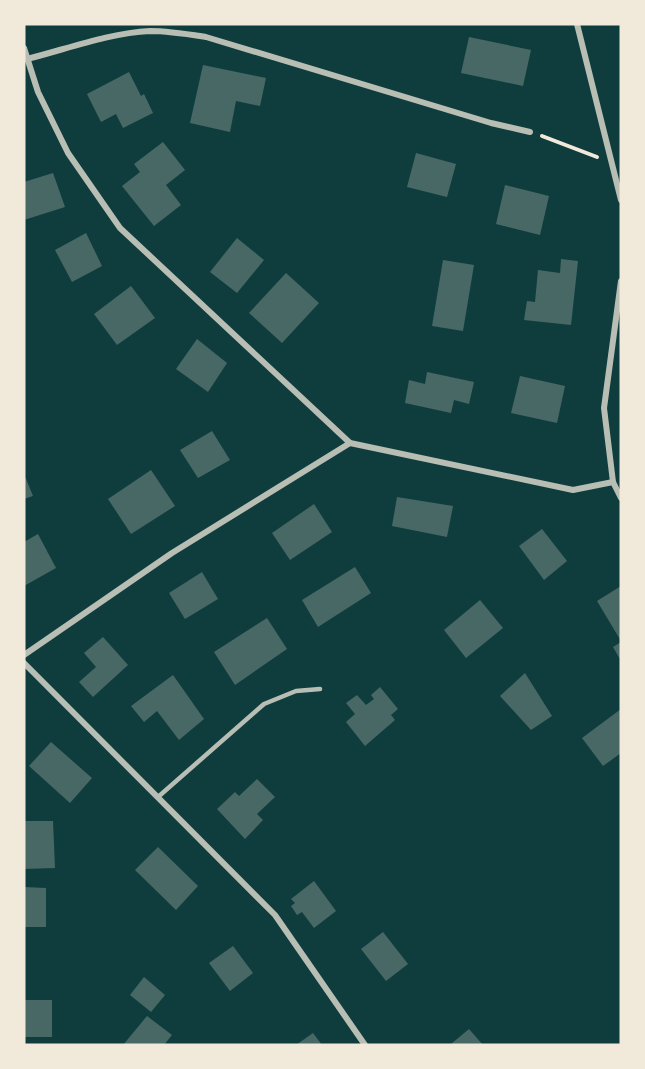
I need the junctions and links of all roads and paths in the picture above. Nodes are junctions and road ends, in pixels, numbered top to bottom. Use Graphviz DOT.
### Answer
graph roads {
  1 [pos="577,24"];
  2 [pos="24,48"];
  3 [pos="27,59"];
  4 [pos="530,132"];
  5 [pos="612,163"];
  6 [pos="621,200"];
  7 [pos="621,281"];
  8 [pos="620,300"];
  9 [pos="350,443"];
  10 [pos="613,482"];
  11 [pos="621,498"];
  12 [pos="24,655"];
  13 [pos="24,663"];
  14 [pos="320,689"];
  15 [pos="158,797"];
  16 [pos="365,1045"];
  1 -- 5 [label="street"];
  2 -- 3 [label="street"];
  3 -- 4 [label="street"];
  3 -- 9 [label="street"];
  4 -- 5 [label="path"];
  5 -- 6 [label="street"];
  7 -- 8 [label="street"];
  8 -- 10 [label="street"];
  9 -- 10 [label="street"];
  9 -- 12 [label="street"];
  10 -- 11 [label="street"];
  13 -- 15 [label="street"];
  14 -- 15 [label="lane"];
  15 -- 16 [label="street"];
}
